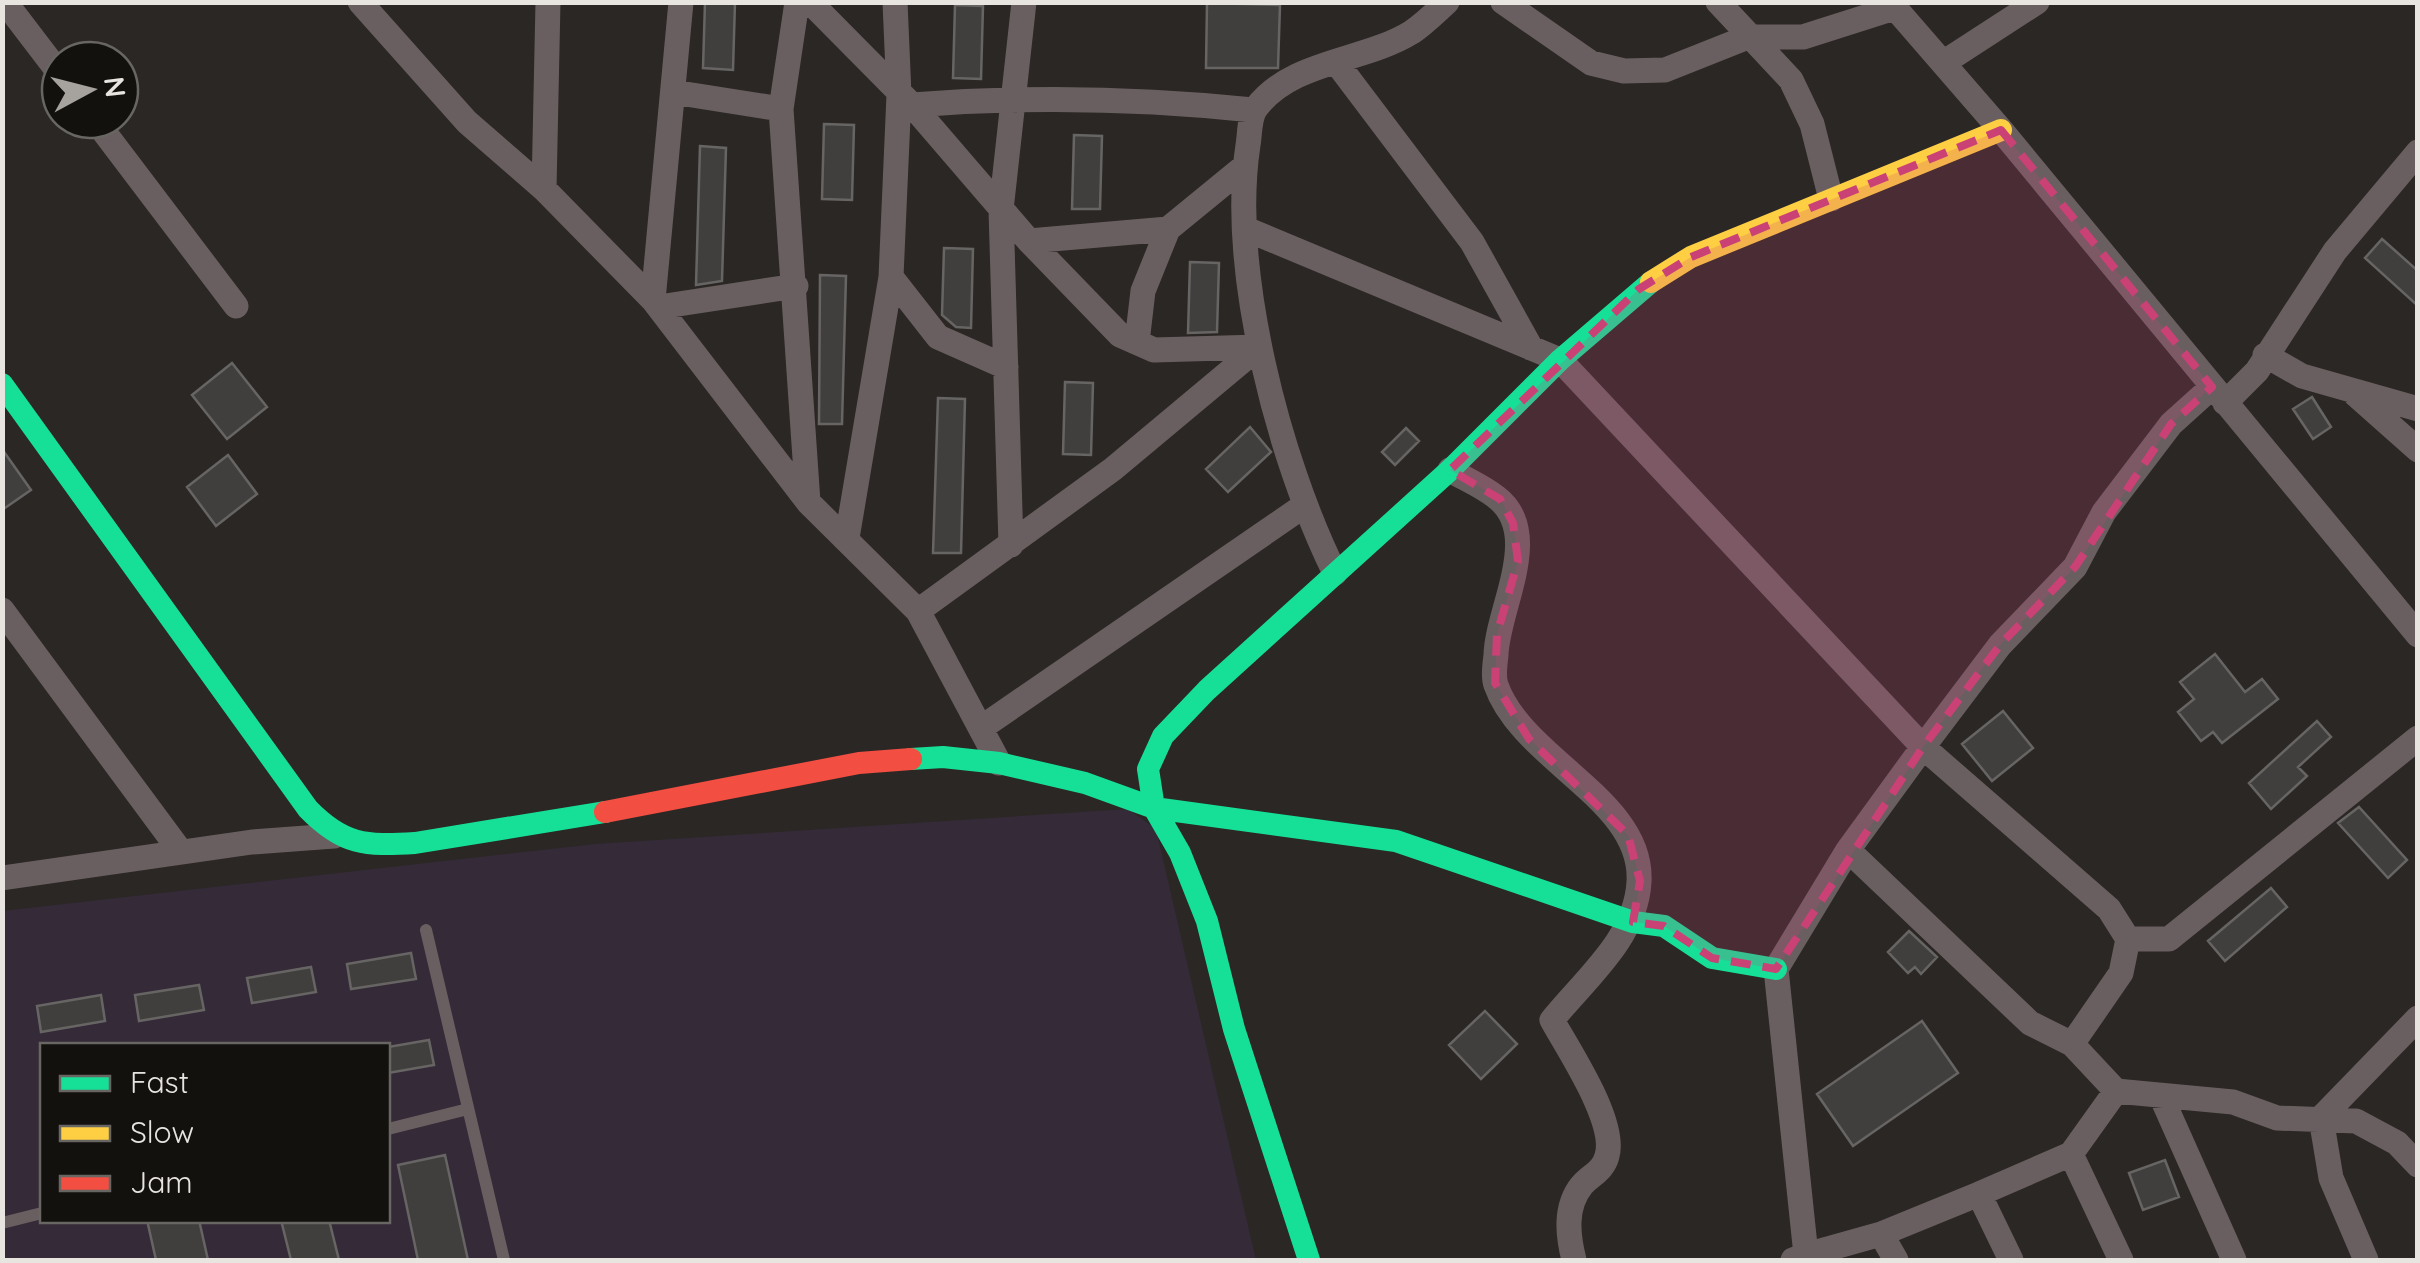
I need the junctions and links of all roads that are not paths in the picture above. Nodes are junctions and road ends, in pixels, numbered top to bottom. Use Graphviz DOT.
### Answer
graph roads {
  1 [pos="5,2"];
  2 [pos="360,2"];
  3 [pos="548,2"];
  4 [pos="681,2"];
  5 [pos="797,2"];
  6 [pos="810,2"];
  7 [pos="894,2"];
  8 [pos="1024,2"];
  9 [pos="1447,2"];
  10 [pos="1718,2"];
  11 [pos="2038,2"];
  12 [pos="1510,5"];
  13 [pos="1892,5"];
  14 [pos="1748,36"];
  15 [pos="40,48"];
  16 [pos="1336,62"];
  17 [pos="1943,63"];
  18 [pos="673,92"];
  19 [pos="1013,97"];
  20 [pos="906,100"];
  21 [pos="781,109"];
  22 [pos="1253,110"];
  23 [pos="2000,130"];
  24 [pos="110,140"];
  25 [pos="2416,158"];
  26 [pos="1245,166"];
  27 [pos="544,189"];
  28 [pos="1831,199"];
  29 [pos="1001,210"];
  30 [pos="1168,229"];
  31 [pos="1246,229"];
  32 [pos="1028,241"];
  33 [pos="890,278"];
  34 [pos="796,286"];
  35 [pos="656,303"];
  36 [pos="236,306"];
  37 [pos="1137,342"];
  38 [pos="1259,347"];
  39 [pos="1531,348"];
  40 [pos="2265,355"];
  41 [pos="1560,360"];
  42 [pos="1006,367"];
  43 [pos="2,384"];
  44 [pos="2352,392"];
  45 [pos="2219,395"];
  46 [pos="2418,409"];
  47 [pos="2418,450"];
  48 [pos="1450,470"];
  49 [pos="808,502"];
  50 [pos="1305,505"];
  51 [pos="847,538"];
  52 [pos="1011,545"];
  53 [pos="1335,573"];
  54 [pos="2,610"];
  55 [pos="918,612"];
  56 [pos="2418,635"];
  57 [pos="980,728"];
  58 [pos="2418,738"];
  59 [pos="1923,747"];
  60 [pos="999,762"];
  61 [pos="1154,808"];
  62 [pos="334,836"];
  63 [pos="1848,850"];
  64 [pos="181,852"];
  65 [pos="2,878"];
  66 [pos="1634,922"];
  67 [pos="426,930"];
  68 [pos="2128,939"];
  69 [pos="1776,969"];
  70 [pos="2418,1018"];
  71 [pos="2072,1044"];
  72 [pos="2116,1092"];
  73 [pos="2160,1096"];
  74 [pos="468,1109"];
  75 [pos="2321,1118"];
  76 [pos="390,1128"];
  77 [pos="2071,1154"];
  78 [pos="2418,1165"];
  79 [pos="1979,1194"];
  80 [pos="40,1214"];
  81 [pos="2,1223"];
  82 [pos="1881,1234"];
  83 [pos="1800,1258"];
  84 [pos="504,1260"];
  85 [pos="1309,1260"];
  86 [pos="1574,1260"];
  87 [pos="1896,1260"];
  88 [pos="2011,1260"];
  89 [pos="2121,1260"];
  90 [pos="2234,1260"];
  91 [pos="2366,1260"];
  1 -- 15 [label="street"];
  2 -- 27 [label="street"];
  3 -- 27 [label="street"];
  4 -- 18 [label="street"];
  5 -- 21 [label="street"];
  6 -- 20 [label="street"];
  7 -- 20 [label="street"];
  8 -- 19 [label="street"];
  9 -- 16 [label="street"];
  10 -- 14 [label="street"];
  11 -- 17 [label="street"];
  12 -- 14 [label="street"];
  13 -- 14 [label="street"];
  13 -- 17 [label="street"];
  14 -- 28 [label="street"];
  16 -- 22 [label="street"];
  16 -- 39 [label="street"];
  17 -- 23 [label="street"];
  18 -- 21 [label="street"];
  18 -- 35 [label="street"];
  19 -- 20 [label="street"];
  19 -- 22 [label="street"];
  19 -- 29 [label="street"];
  20 -- 29 [label="street"];
  20 -- 33 [label="street"];
  21 -- 34 [label="street"];
  22 -- 26 [label="street"];
  23 -- 28 [label="street"];
  23 -- 45 [label="street"];
  24 -- 36 [label="street"];
  25 -- 40 [label="street"];
  26 -- 30 [label="street"];
  26 -- 31 [label="street"];
  27 -- 35 [label="street"];
  28 -- 41 [label="street"];
  29 -- 32 [label="street"];
  29 -- 42 [label="street"];
  30 -- 32 [label="street"];
  30 -- 37 [label="street"];
  31 -- 38 [label="street"];
  31 -- 39 [label="street"];
  32 -- 37 [label="street"];
  33 -- 42 [label="street"];
  33 -- 51 [label="street"];
  34 -- 35 [label="street"];
  34 -- 49 [label="street"];
  35 -- 49 [label="street"];
  37 -- 38 [label="street"];
  38 -- 50 [label="street"];
  38 -- 52 [label="street"];
  39 -- 41 [label="street"];
  40 -- 44 [label="street"];
  40 -- 45 [label="street"];
  41 -- 48 [label="street"];
  41 -- 59 [label="street"];
  42 -- 52 [label="street"];
  43 -- 62 [label="street"];
  44 -- 46 [label="street"];
  44 -- 47 [label="street"];
  45 -- 56 [label="street"];
  45 -- 59 [label="street"];
  48 -- 53 [label="street"];
  48 -- 66 [label="street"];
  49 -- 51 [label="street"];
  50 -- 53 [label="street"];
  50 -- 57 [label="street"];
  51 -- 55 [label="street"];
  52 -- 55 [label="street"];
  53 -- 61 [label="street"];
  54 -- 64 [label="street"];
  55 -- 57 [label="street"];
  57 -- 60 [label="street"];
  58 -- 68 [label="street"];
  59 -- 63 [label="street"];
  59 -- 68 [label="street"];
  60 -- 61 [label="street"];
  60 -- 62 [label="street"];
  61 -- 66 [label="street"];
  61 -- 85 [label="street"];
  62 -- 64 [label="street"];
  63 -- 69 [label="street"];
  63 -- 71 [label="street"];
  64 -- 65 [label="street"];
  66 -- 69 [label="street"];
  66 -- 86 [label="street"];
  67 -- 74 [label="lane"];
  68 -- 71 [label="street"];
  69 -- 83 [label="street"];
  70 -- 75 [label="street"];
  71 -- 72 [label="street"];
  72 -- 73 [label="street"];
  72 -- 77 [label="street"];
  73 -- 75 [label="street"];
  73 -- 90 [label="street"];
  74 -- 76 [label="lane"];
  74 -- 84 [label="lane"];
  75 -- 78 [label="street"];
  75 -- 91 [label="street"];
  77 -- 79 [label="street"];
  77 -- 89 [label="street"];
  79 -- 82 [label="street"];
  79 -- 88 [label="street"];
  80 -- 81 [label="lane"];
  82 -- 83 [label="street"];
  82 -- 87 [label="street"];
}
